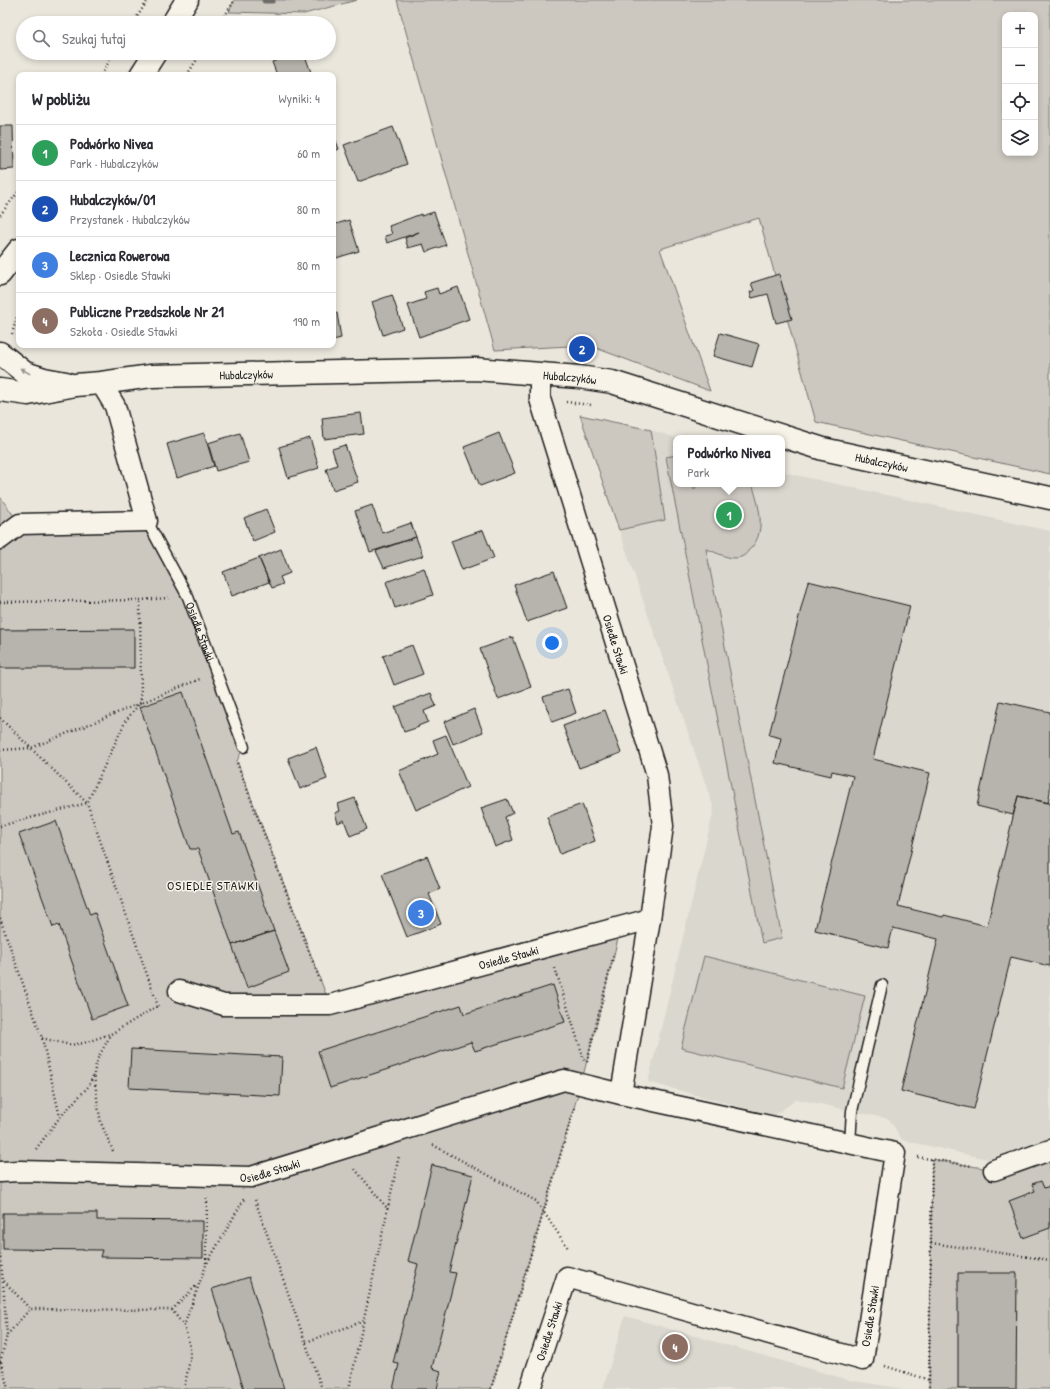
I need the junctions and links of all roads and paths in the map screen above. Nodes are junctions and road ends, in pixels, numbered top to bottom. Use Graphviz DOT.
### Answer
graph roads {
  1 [pos="148,0"];
  2 [pos="187,0"];
  3 [pos="235,0"];
  4 [pos="138,16"];
  5 [pos="177,16"];
  6 [pos="225,16"];
  7 [pos="110,60"];
  8 [pos="151,60"];
  9 [pos="197,60"];
  10 [pos="102,72"];
  11 [pos="143,72"];
  12 [pos="189,72"];
  13 [pos="16,195"];
  14 [pos="0,215"];
  15 [pos="16,254"];
  16 [pos="0,274"];
  17 [pos="0,353"];
  18 [pos="540,374"];
  19 [pos="101,383"];
  20 [pos="75,385"];
  21 [pos="0,390"];
  22 [pos="540,399"];
  23 [pos="597,406"];
  24 [pos="779,435"];
  25 [pos="785,437"];
  26 [pos="1050,498"];
  27 [pos="147,521"];
  28 [pos="0,539"];
  29 [pos="188,597"];
  30 [pos="140,600"];
  31 [pos="0,602"];
  32 [pos="216,672"];
  33 [pos="141,702"];
  34 [pos="0,718"];
  35 [pos="244,747"];
  36 [pos="31,748"];
  37 [pos="0,750"];
  38 [pos="87,803"];
  39 [pos="0,826"];
  40 [pos="0,918"];
  41 [pos="650,919"];
  42 [pos="620,927"];
  43 [pos="548,946"];
  44 [pos="882,985"];
  45 [pos="179,991"];
  46 [pos="330,1005"];
  47 [pos="158,1006"];
  48 [pos="111,1034"];
  49 [pos="42,1038"];
  50 [pos="94,1073"];
  51 [pos="581,1084"];
  52 [pos="621,1094"];
  53 [pos="60,1117"];
  54 [pos="405,1130"];
  55 [pos="850,1144"];
  56 [pos="339,1150"];
  57 [pos="1050,1150"];
  58 [pos="895,1154"];
  59 [pos="932,1159"];
  60 [pos="994,1170"];
  61 [pos="20,1171"];
  62 [pos="0,1172"];
  63 [pos="121,1174"];
  64 [pos="208,1176"];
  65 [pos="251,1182"];
  66 [pos="388,1209"];
  67 [pos="543,1214"];
  68 [pos="930,1244"];
  69 [pos="568,1248"];
  70 [pos="0,1254"];
  71 [pos="1050,1260"];
  72 [pos="206,1265"];
  73 [pos="4,1281"];
  74 [pos="198,1284"];
  75 [pos="30,1309"];
  76 [pos="172,1310"];
  77 [pos="364,1321"];
  78 [pos="184,1326"];
  79 [pos="7,1336"];
  80 [pos="306,1342"];
  81 [pos="863,1360"];
  82 [pos="0,1363"];
  83 [pos="929,1380"];
  84 [pos="8,1389"];
  85 [pos="184,1389"];
  86 [pos="322,1389"];
  87 [pos="349,1389"];
  88 [pos="491,1389"];
  89 [pos="530,1389"];
  90 [pos="929,1389"];
  1 -- 4 [label="path"];
  2 -- 5 [label="street"];
  3 -- 6 [label="path"];
  7 -- 10 [label="path"];
  8 -- 11 [label="street"];
  9 -- 12 [label="path"];
  13 -- 14 [label="path"];
  15 -- 16 [label="street"];
  20 -- 17 [label="street, Hubalczyków, one-way"];
  18 -- 19 [label="street, Hubalczyków"];
  18 -- 22 [label="street, Osiedle Stawki"];
  18 -- 24 [label="street, Hubalczyków"];
  19 -- 20 [label="street, Hubalczyków"];
  19 -- 27 [label="street, Osiedle Stawki"];
  20 -- 21 [label="street, Hubalczyków"];
  22 -- 23 [label="path"];
  22 -- 41 [label="street, Osiedle Stawki"];
  25 -- 26 [label="street, Hubalczyków"];
  27 -- 28 [label="street"];
  27 -- 29 [label="lane, Osiedle Stawki"];
  29 -- 30 [label="path"];
  29 -- 32 [label="lane, Osiedle Stawki"];
  30 -- 31 [label="path"];
  30 -- 33 [label="path"];
  32 -- 33 [label="path"];
  32 -- 35 [label="lane, Osiedle Stawki"];
  33 -- 36 [label="path"];
  33 -- 38 [label="path"];
  34 -- 36 [label="path"];
  35 -- 46 [label="path"];
  36 -- 37 [label="path"];
  36 -- 38 [label="path"];
  38 -- 39 [label="path"];
  38 -- 47 [label="path"];
  40 -- 49 [label="path"];
  41 -- 42 [label="street, Osiedle Stawki"];
  41 -- 52 [label="street, Osiedle Stawki"];
  42 -- 43 [label="street, Osiedle Stawki"];
  42 -- 43 [label="path"];
  43 -- 46 [label="street, Osiedle Stawki"];
  44 -- 55 [label="lane"];
  45 -- 46 [label="street, Osiedle Stawki"];
  45 -- 47 [label="path"];
  47 -- 48 [label="path"];
  48 -- 49 [label="path"];
  48 -- 50 [label="path"];
  49 -- 53 [label="path"];
  50 -- 53 [label="path"];
  50 -- 63 [label="path"];
  51 -- 52 [label="street, Osiedle Stawki"];
  51 -- 54 [label="street, Osiedle Stawki"];
  51 -- 67 [label="path"];
  52 -- 55 [label="street, Osiedle Stawki"];
  53 -- 61 [label="path"];
  54 -- 56 [label="street, Osiedle Stawki"];
  54 -- 66 [label="path"];
  54 -- 67 [label="path"];
  55 -- 58 [label="street, Osiedle Stawki"];
  56 -- 65 [label="street, Osiedle Stawki"];
  56 -- 66 [label="path"];
  57 -- 60 [label="street"];
  58 -- 59 [label="path"];
  58 -- 81 [label="street, Osiedle Stawki"];
  59 -- 60 [label="path"];
  59 -- 68 [label="path"];
  61 -- 62 [label="street, Osiedle Stawki"];
  61 -- 63 [label="street, Osiedle Stawki"];
  63 -- 64 [label="street, Osiedle Stawki"];
  64 -- 65 [label="street, Osiedle Stawki"];
  64 -- 72 [label="path"];
  65 -- 72 [label="path"];
  65 -- 80 [label="path"];
  66 -- 77 [label="path"];
  67 -- 69 [label="path"];
  67 -- 88 [label="path"];
  68 -- 71 [label="path"];
  68 -- 83 [label="path"];
  70 -- 73 [label="path"];
  72 -- 74 [label="path"];
  73 -- 75 [label="path"];
  73 -- 79 [label="path"];
  74 -- 76 [label="path"];
  74 -- 78 [label="path"];
  75 -- 76 [label="path"];
  75 -- 79 [label="path"];
  76 -- 78 [label="path"];
  77 -- 80 [label="path"];
  77 -- 87 [label="path"];
  78 -- 85 [label="path"];
  79 -- 82 [label="path"];
  80 -- 86 [label="path"];
  81 -- 83 [label="path"];
  81 -- 89 [label="street, Osiedle Stawki"];
  82 -- 84 [label="path"];
  83 -- 90 [label="path"];
}
